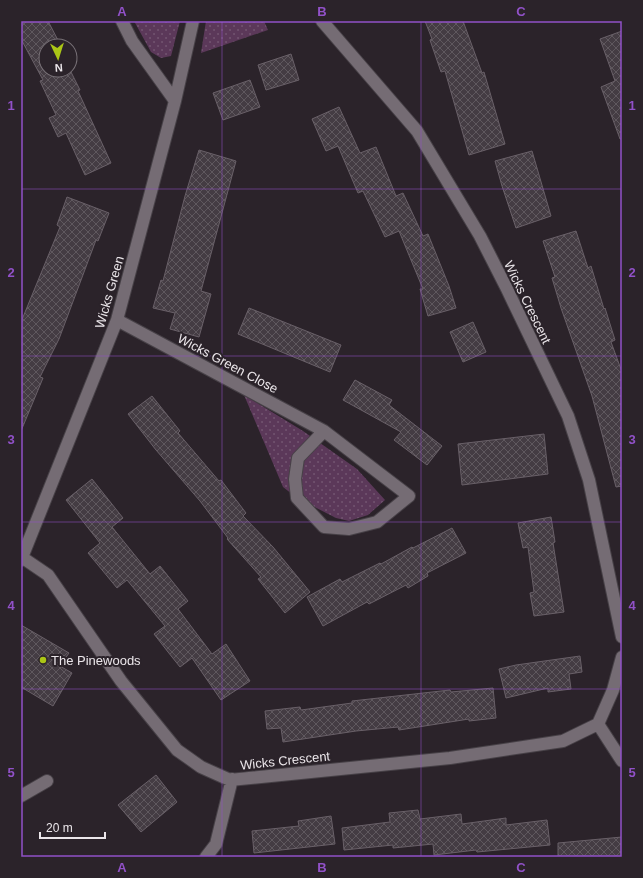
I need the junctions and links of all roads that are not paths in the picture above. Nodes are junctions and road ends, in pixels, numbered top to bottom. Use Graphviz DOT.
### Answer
graph roads {
  1 [pos="122,21"];
  2 [pos="193,21"];
  3 [pos="322,21"];
  4 [pos="175,101"];
  5 [pos="117,320"];
  6 [pos="324,431"];
  7 [pos="22,559"];
  8 [pos="622,637"];
  9 [pos="622,657"];
  10 [pos="598,724"];
  11 [pos="622,761"];
  12 [pos="232,779"];
  13 [pos="47,781"];
  14 [pos="21,796"];
  15 [pos="206,857"];
  1 -- 4 [label="street"];
  2 -- 4 [label="street, Wicks Green"];
  3 -- 8 [label="street, Wicks Crescent"];
  4 -- 5 [label="street, Wicks Green"];
  5 -- 6 [label="street, Wicks Green Close"];
  5 -- 7 [label="street, Wicks Green"];
  6 -- 6 [label="street, Wicks Green Close"];
  7 -- 12 [label="street, Wicks Crescent"];
  9 -- 10 [label="street"];
  10 -- 11 [label="street"];
  10 -- 12 [label="street, Wicks Crescent"];
  12 -- 15 [label="street"];
  13 -- 14 [label="street"];
}
